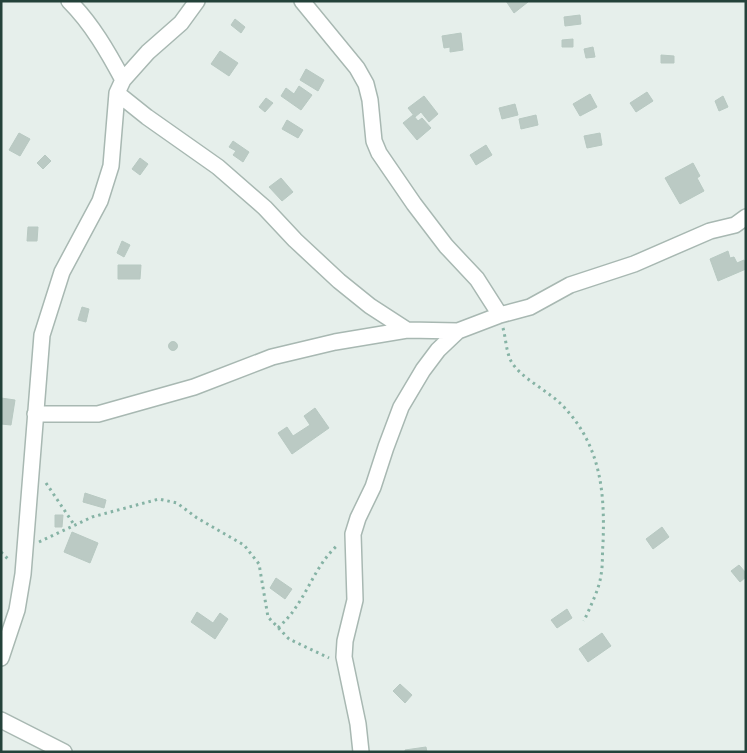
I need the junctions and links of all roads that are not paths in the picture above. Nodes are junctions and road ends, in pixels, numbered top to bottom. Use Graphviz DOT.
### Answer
graph roads {
  1 [pos="69,1"];
  2 [pos="197,1"];
  3 [pos="302,1"];
  4 [pos="120,86"];
  5 [pos="746,217"];
  6 [pos="500,315"];
  7 [pos="407,330"];
  8 [pos="458,331"];
  9 [pos="35,414"];
  10 [pos="1,658"];
  11 [pos="1,720"];
  12 [pos="64,752"];
  13 [pos="361,752"];
  1 -- 4 [label="street"];
  2 -- 4 [label="street"];
  3 -- 6 [label="street"];
  4 -- 7 [label="street"];
  4 -- 9 [label="street"];
  5 -- 6 [label="street"];
  6 -- 8 [label="street"];
  7 -- 8 [label="street"];
  7 -- 9 [label="street"];
  8 -- 13 [label="street"];
  9 -- 10 [label="street"];
  11 -- 12 [label="street"];
}
